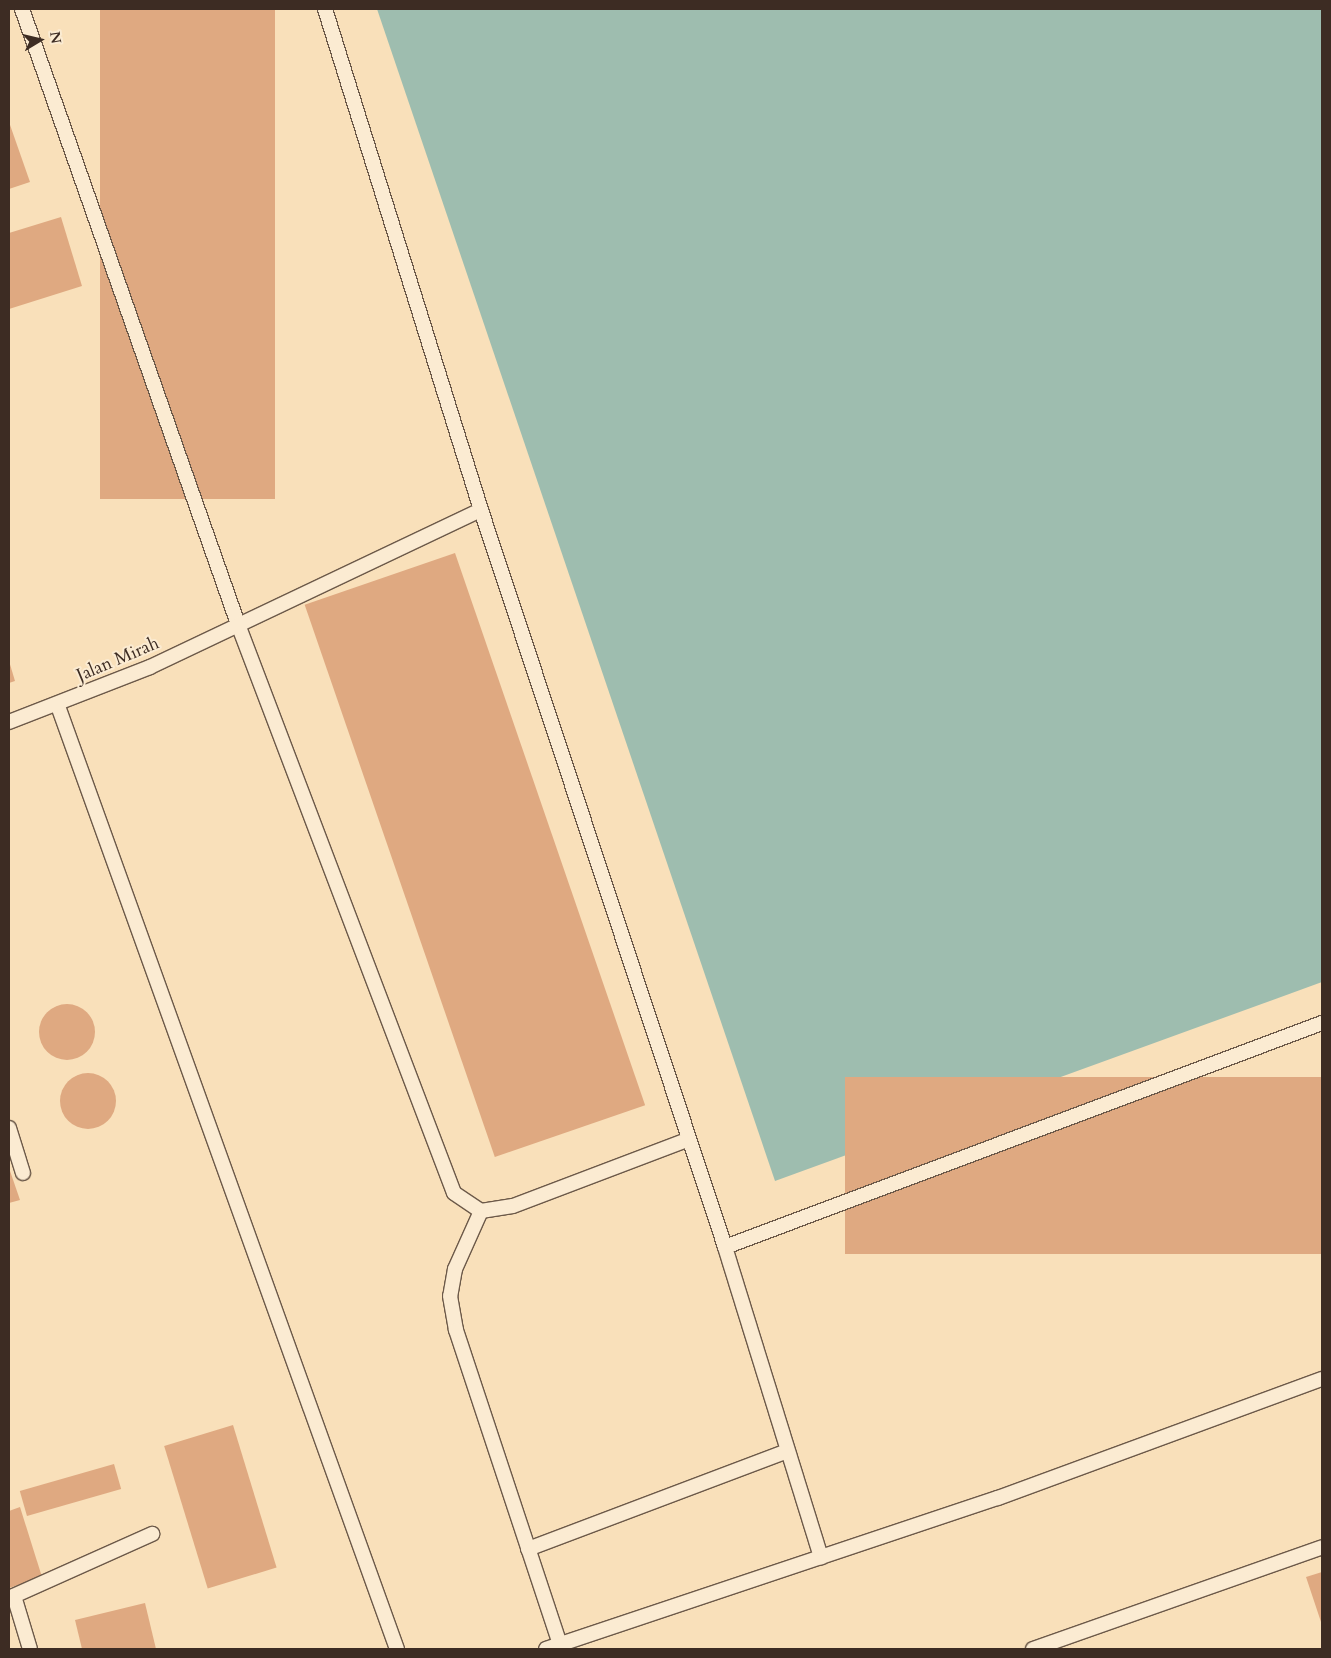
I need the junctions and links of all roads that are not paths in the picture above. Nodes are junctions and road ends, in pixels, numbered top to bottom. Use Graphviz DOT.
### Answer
graph roads {
  1 [pos="22,9"];
  2 [pos="325,9"];
  3 [pos="481,510"];
  4 [pos="239,626"];
  5 [pos="58,706"];
  6 [pos="9,722"];
  7 [pos="1322,1023"];
  8 [pos="9,1128"];
  9 [pos="688,1140"];
  10 [pos="23,1173"];
  11 [pos="481,1211"];
  12 [pos="725,1247"];
  13 [pos="1322,1379"];
  14 [pos="786,1450"];
  15 [pos="152,1534"];
  16 [pos="1322,1547"];
  17 [pos="528,1549"];
  18 [pos="821,1558"];
  19 [pos="12,1598"];
  20 [pos="560,1645"];
  21 [pos="30,1649"];
  22 [pos="397,1649"];
  23 [pos="546,1649"];
  24 [pos="1033,1649"];
  1 -- 4 [label="lane"];
  2 -- 3 [label="lane"];
  3 -- 4 [label="lane, Jalan Mirah"];
  3 -- 9 [label="lane"];
  4 -- 5 [label="lane, Jalan Mirah"];
  4 -- 11 [label="lane"];
  5 -- 6 [label="lane, Jalan Mirah"];
  5 -- 22 [label="lane"];
  7 -- 12 [label="lane"];
  8 -- 10 [label="lane"];
  9 -- 11 [label="lane"];
  9 -- 12 [label="lane"];
  11 -- 17 [label="lane"];
  12 -- 14 [label="lane"];
  13 -- 18 [label="lane"];
  14 -- 17 [label="lane"];
  14 -- 18 [label="lane"];
  15 -- 19 [label="lane"];
  16 -- 24 [label="lane"];
  17 -- 20 [label="lane"];
  18 -- 20 [label="lane"];
  19 -- 21 [label="lane"];
  20 -- 23 [label="lane"];
}
